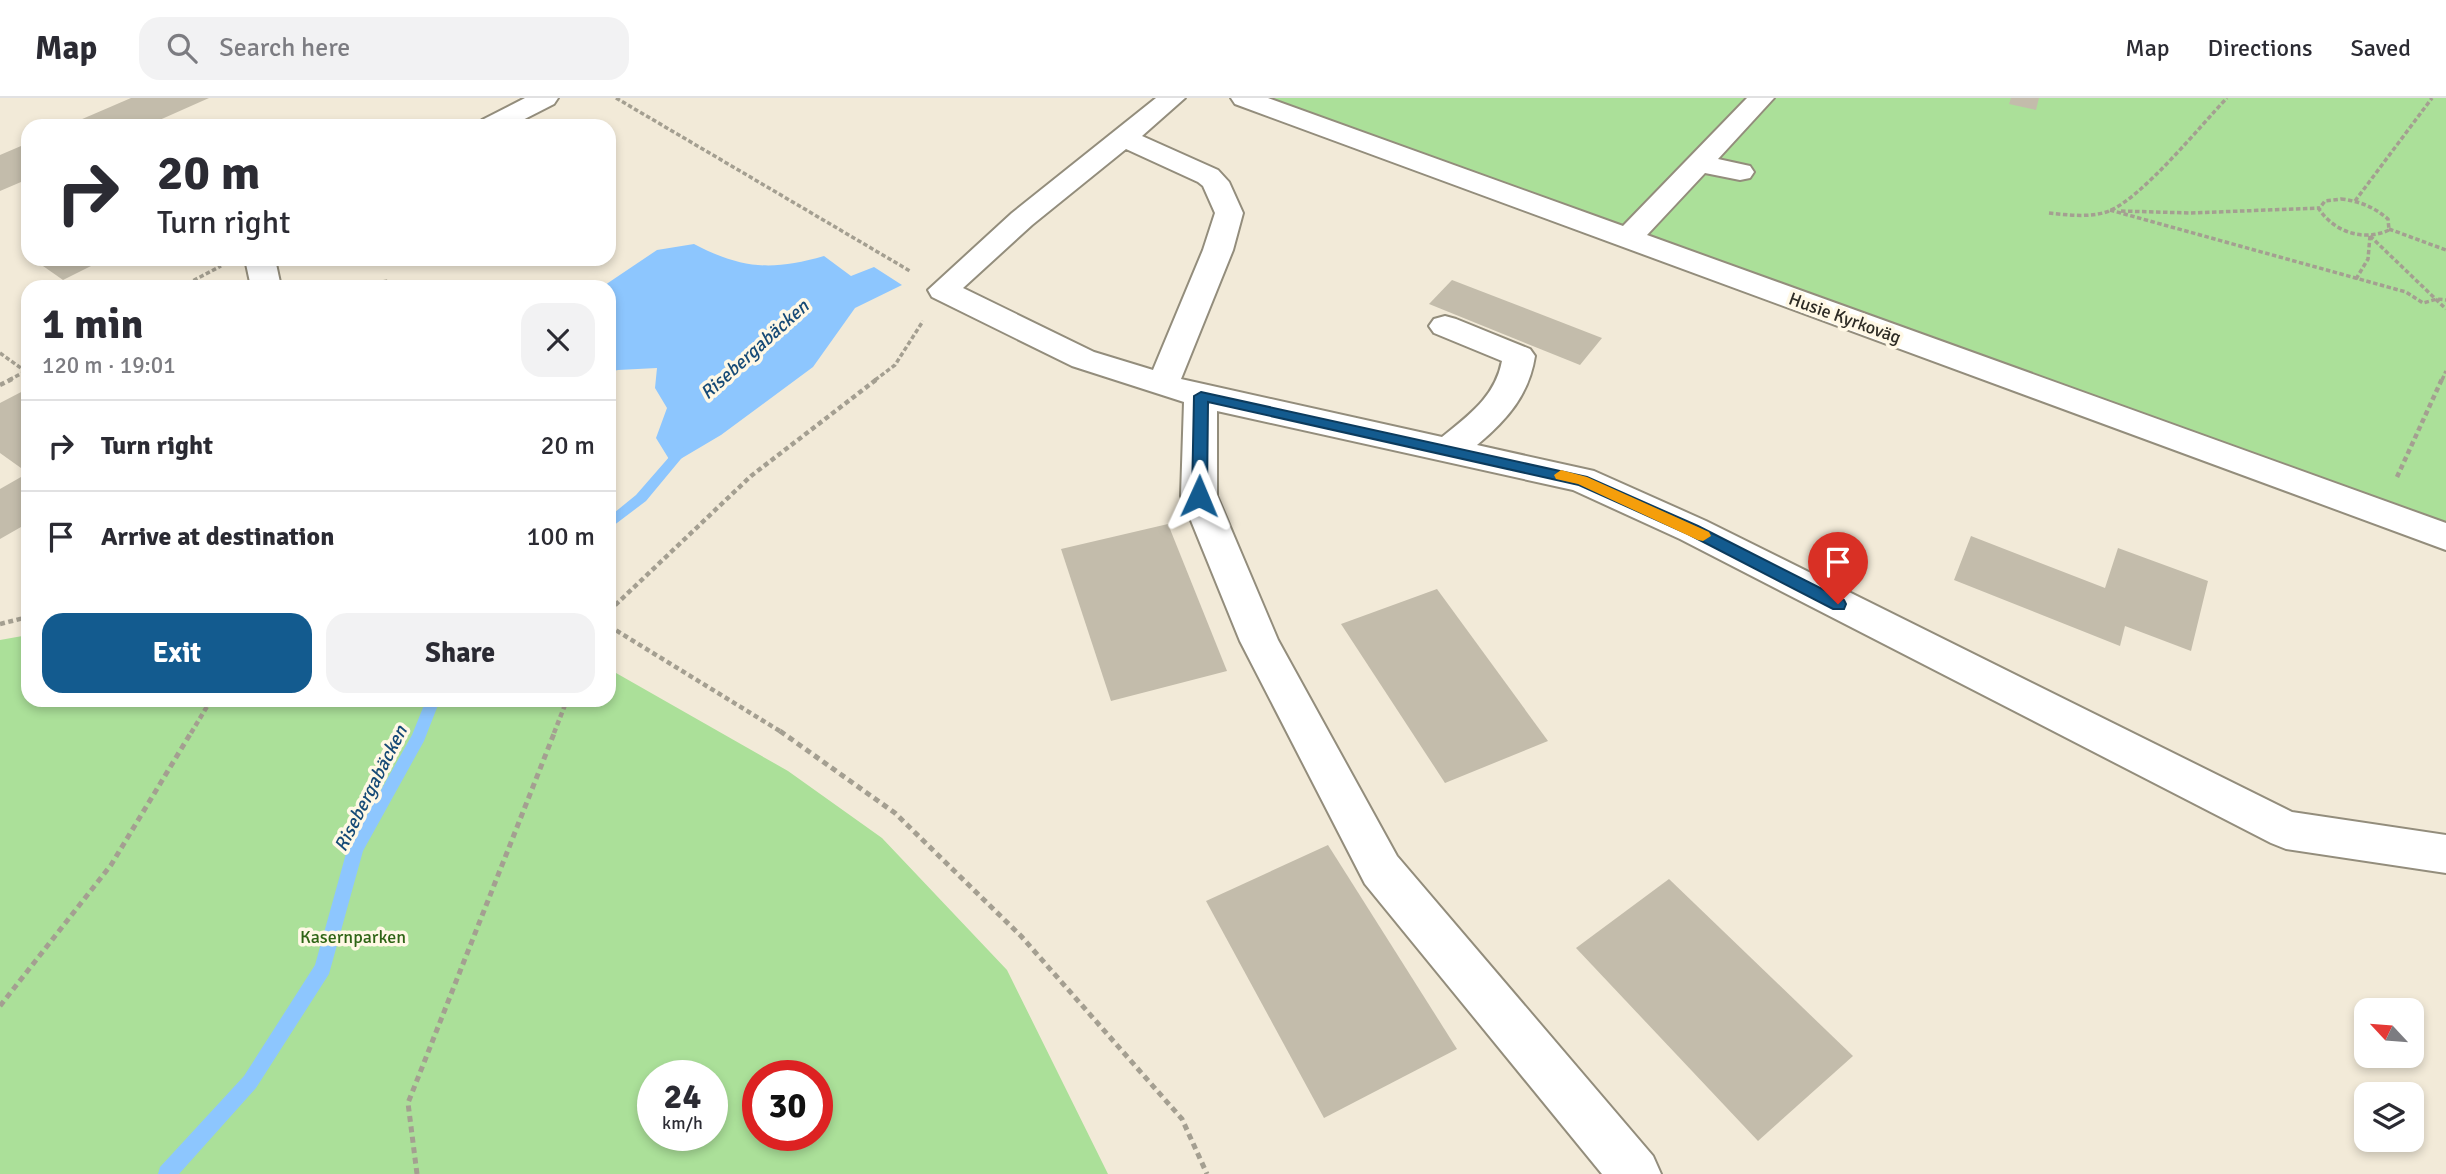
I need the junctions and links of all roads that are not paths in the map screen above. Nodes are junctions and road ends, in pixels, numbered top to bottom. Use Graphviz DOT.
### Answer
graph roads {
  1 [pos="545,98"];
  2 [pos="1172,98"];
  3 [pos="1244,98"];
  4 [pos="1761,98"];
  5 [pos="504,119"];
  6 [pos="1124,138"];
  7 [pos="1699,163"];
  8 [pos="1740,172"];
  9 [pos="1628,239"];
  10 [pos="1445,326"];
  11 [pos="1182,390"];
  12 [pos="1449,450"];
  13 [pos="2446,537"];
  14 [pos="2446,854"];
  15 [pos="1635,1174"];
  1 -- 5 [label="street"];
  2 -- 6 [label="street"];
  3 -- 9 [label="street, Husie Kyrkoväg"];
  4 -- 7 [label="street"];
  6 -- 11 [label="street"];
  6 -- 11 [label="street"];
  7 -- 8 [label="street"];
  7 -- 9 [label="street"];
  9 -- 13 [label="street, Husie Kyrkoväg"];
  10 -- 12 [label="street"];
  11 -- 12 [label="street"];
  11 -- 15 [label="street"];
  12 -- 14 [label="street"];
}
